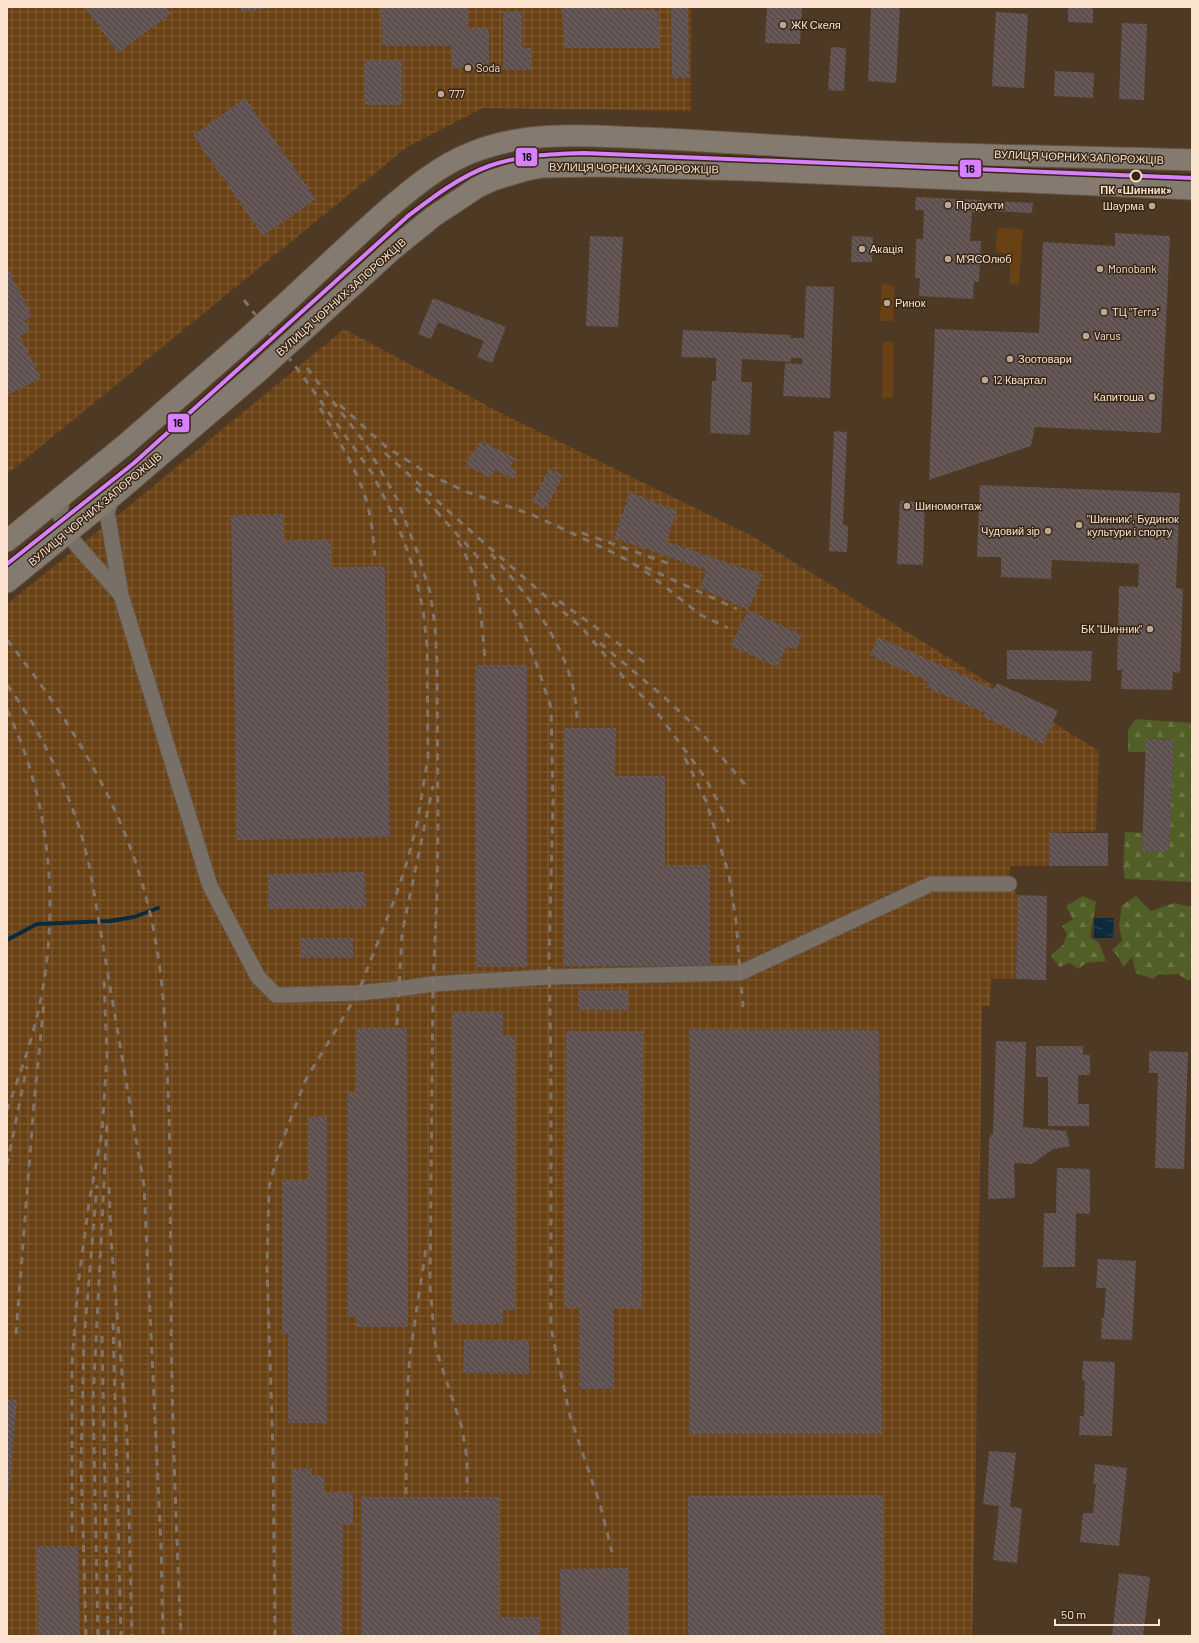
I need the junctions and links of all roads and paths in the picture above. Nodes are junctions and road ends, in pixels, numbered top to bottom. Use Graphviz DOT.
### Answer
graph roads {
  1 [pos="1086,158"];
  2 [pos="1192,160"];
  3 [pos="1086,184"];
  4 [pos="1192,189"];
  5 [pos="114,494"];
  6 [pos="62,498"];
  7 [pos="66,533"];
  8 [pos="7,541"];
  9 [pos="8,581"];
  10 [pos="121,595"];
  11 [pos="1009,884"];
  1 -- 2 [label="main road, ВУЛИЦЯ ЧОРНИХ ЗАПОРОЖЦІВ"];
  1 -- 3 [label="main road"];
  1 -- 6 [label="main road, ВУЛИЦЯ ЧОРНИХ ЗАПОРОЖЦІВ, bridge"];
  3 -- 4 [label="main road, ВУЛИЦЯ ЧОРНИХ ЗАПОРОЖЦІВ"];
  3 -- 5 [label="main road, ВУЛИЦЯ ЧОРНИХ ЗАПОРОЖЦІВ, bridge"];
  5 -- 7 [label="main road, ВУЛИЦЯ ЧОРНИХ ЗАПОРОЖЦІВ"];
  5 -- 10 [label="street"];
  6 -- 7 [label="street"];
  6 -- 8 [label="main road, ВУЛИЦЯ ЧОРНИХ ЗАПОРОЖЦІВ"];
  7 -- 9 [label="main road, ВУЛИЦЯ ЧОРНИХ ЗАПОРОЖЦІВ"];
  7 -- 10 [label="street"];
  10 -- 11 [label="street"];
}
